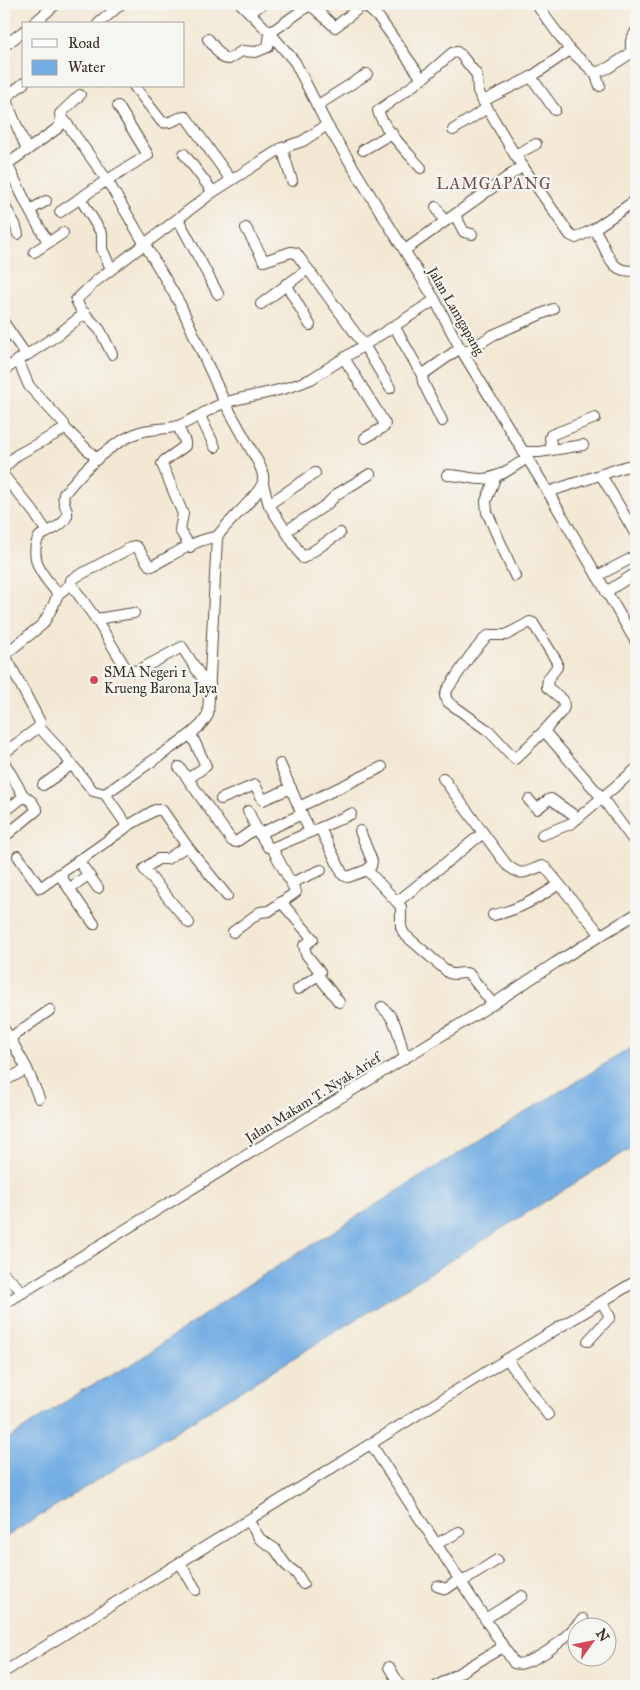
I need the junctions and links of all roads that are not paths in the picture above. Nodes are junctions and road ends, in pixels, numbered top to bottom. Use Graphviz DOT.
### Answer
graph roads {
  1 [pos="56,4"];
  2 [pos="118,4"];
  3 [pos="240,4"];
  4 [pos="262,4"];
  5 [pos="536,4"];
  6 [pos="250,12"];
  7 [pos="35,22"];
  8 [pos="100,22"];
  9 [pos="636,31"];
  10 [pos="22,32"];
  11 [pos="270,33"];
  12 [pos="208,39"];
  13 [pos="4,46"];
  14 [pos="570,50"];
  15 [pos="367,74"];
  16 [pos="594,74"];
  17 [pos="531,76"];
  18 [pos="422,79"];
  19 [pos="22,84"];
  20 [pos="600,86"];
  21 [pos="136,88"];
  22 [pos="80,95"];
  23 [pos="4,97"];
  24 [pos="318,105"];
  25 [pos="485,105"];
  26 [pos="118,106"];
  27 [pos="555,110"];
  28 [pos="60,114"];
  29 [pos="327,125"];
  30 [pos="453,130"];
  31 [pos="392,133"];
  32 [pos="536,144"];
  33 [pos="282,148"];
  34 [pos="27,150"];
  35 [pos="363,150"];
  36 [pos="184,154"];
  37 [pos="515,156"];
  38 [pos="5,164"];
  39 [pos="523,166"];
  40 [pos="421,168"];
  41 [pos="107,180"];
  42 [pos="231,180"];
  43 [pos="292,181"];
  44 [pos="213,192"];
  45 [pos="80,198"];
  46 [pos="636,200"];
  47 [pos="46,201"];
  48 [pos="4,205"];
  49 [pos="436,207"];
  50 [pos="30,212"];
  51 [pos="60,212"];
  52 [pos="455,214"];
  53 [pos="178,220"];
  54 [pos="444,222"];
  55 [pos="246,228"];
  56 [pos="594,229"];
  57 [pos="63,233"];
  58 [pos="472,234"];
  59 [pos="48,242"];
  60 [pos="144,243"];
  61 [pos="404,250"];
  62 [pos="34,252"];
  63 [pos="111,269"];
  64 [pos="308,269"];
  65 [pos="636,270"];
  66 [pos="286,284"];
  67 [pos="218,294"];
  68 [pos="435,300"];
  69 [pos="261,304"];
  70 [pos="553,309"];
  71 [pos="85,313"];
  72 [pos="4,323"];
  73 [pos="310,325"];
  74 [pos="394,326"];
  75 [pos="364,345"];
  76 [pos="462,350"];
  77 [pos="112,354"];
  78 [pos="22,358"];
  79 [pos="344,358"];
  80 [pos="4,370"];
  81 [pos="422,375"];
  82 [pos="390,388"];
  83 [pos="225,403"];
  84 [pos="200,416"];
  85 [pos="595,418"];
  86 [pos="442,421"];
  87 [pos="178,426"];
  88 [pos="65,428"];
  89 [pos="364,438"];
  90 [pos="583,445"];
  91 [pos="215,447"];
  92 [pos="552,450"];
  93 [pos="525,455"];
  94 [pos="97,459"];
  95 [pos="4,468"];
  96 [pos="636,472"];
  97 [pos="315,473"];
  98 [pos="370,474"];
  99 [pos="447,475"];
  100 [pos="601,475"];
  101 [pos="4,476"];
  102 [pos="496,476"];
  103 [pos="262,484"];
  104 [pos="548,492"];
  105 [pos="269,504"];
  106 [pos="286,531"];
  107 [pos="47,532"];
  108 [pos="635,532"];
  109 [pos="340,533"];
  110 [pos="217,537"];
  111 [pos="190,547"];
  112 [pos="636,556"];
  113 [pos="636,573"];
  114 [pos="515,576"];
  115 [pos="597,576"];
  116 [pos="71,584"];
  117 [pos="606,592"];
  118 [pos="58,594"];
  119 [pos="134,613"];
  120 [pos="96,619"];
  121 [pos="636,639"];
  122 [pos="4,654"];
  123 [pos="210,684"];
  124 [pos="39,727"];
  125 [pos="544,731"];
  126 [pos="191,734"];
  127 [pos="4,753"];
  128 [pos="4,762"];
  129 [pos="71,764"];
  130 [pos="280,764"];
  131 [pos="180,767"];
  132 [pos="382,767"];
  133 [pos="636,769"];
  134 [pos="443,778"];
  135 [pos="188,779"];
  136 [pos="43,785"];
  137 [pos="290,788"];
  138 [pos="105,794"];
  139 [pos="23,795"];
  140 [pos="602,798"];
  141 [pos="221,799"];
  142 [pos="529,800"];
  143 [pos="248,810"];
  144 [pos="301,810"];
  145 [pos="4,812"];
  146 [pos="351,814"];
  147 [pos="578,818"];
  148 [pos="126,827"];
  149 [pos="315,830"];
  150 [pos="258,831"];
  151 [pos="360,831"];
  152 [pos="483,833"];
  153 [pos="542,835"];
  154 [pos="4,837"];
  155 [pos="636,844"];
  156 [pos="187,846"];
  157 [pos="272,848"];
  158 [pos="18,856"];
  159 [pos="78,860"];
  160 [pos="321,870"];
  161 [pos="366,870"];
  162 [pos="59,874"];
  163 [pos="88,875"];
  164 [pos="291,883"];
  165 [pos="559,884"];
  166 [pos="98,888"];
  167 [pos="69,889"];
  168 [pos="227,896"];
  169 [pos="281,902"];
  170 [pos="397,902"];
  171 [pos="493,914"];
  172 [pos="636,914"];
  173 [pos="189,923"];
  174 [pos="94,924"];
  175 [pos="233,932"];
  176 [pos="601,935"];
  177 [pos="318,975"];
  178 [pos="298,988"];
  179 [pos="339,1002"];
  180 [pos="493,1004"];
  181 [pos="382,1007"];
  182 [pos="50,1010"];
  183 [pos="7,1033"];
  184 [pos="405,1057"];
  185 [pos="27,1069"];
  186 [pos="4,1081"];
  187 [pos="39,1098"];
  188 [pos="4,1274"];
  189 [pos="633,1288"];
  190 [pos="23,1292"];
  191 [pos="4,1304"];
  192 [pos="606,1308"];
  193 [pos="588,1341"];
  194 [pos="512,1366"];
  195 [pos="548,1415"];
  196 [pos="376,1451"];
  197 [pos="249,1523"];
  198 [pos="459,1532"];
  199 [pos="436,1544"];
  200 [pos="497,1560"];
  201 [pos="180,1563"];
  202 [pos="461,1581"];
  203 [pos="191,1582"];
  204 [pos="303,1584"];
  205 [pos="438,1586"];
  206 [pos="522,1596"];
  207 [pos="485,1619"];
  208 [pos="568,1634"];
  209 [pos="503,1647"];
  210 [pos="389,1667"];
  211 [pos="4,1672"];
  212 [pos="400,1686"];
  213 [pos="437,1686"];
  1 -- 7 [label="street"];
  2 -- 8 [label="street"];
  3 -- 6 [label="street, Jalan Lamgapang"];
  4 -- 6 [label="street"];
  5 -- 14 [label="street"];
  6 -- 11 [label="street, Jalan Lamgapang"];
  9 -- 16 [label="street"];
  10 -- 13 [label="street"];
  11 -- 12 [label="street"];
  11 -- 18 [label="street"];
  11 -- 24 [label="street, Jalan Lamgapang"];
  14 -- 16 [label="street"];
  14 -- 17 [label="street"];
  15 -- 24 [label="street"];
  16 -- 20 [label="street"];
  17 -- 25 [label="street"];
  17 -- 27 [label="street"];
  18 -- 25 [label="street"];
  18 -- 31 [label="street"];
  19 -- 23 [label="street"];
  21 -- 42 [label="street"];
  22 -- 28 [label="street"];
  23 -- 34 [label="street"];
  24 -- 29 [label="street, Jalan Lamgapang"];
  25 -- 30 [label="street"];
  25 -- 37 [label="street"];
  26 -- 41 [label="street"];
  28 -- 34 [label="street"];
  28 -- 41 [label="street"];
  29 -- 33 [label="street"];
  29 -- 61 [label="street, Jalan Lamgapang"];
  31 -- 35 [label="street"];
  31 -- 40 [label="street"];
  32 -- 37 [label="street"];
  33 -- 42 [label="street"];
  33 -- 43 [label="street"];
  34 -- 38 [label="street"];
  36 -- 44 [label="street"];
  37 -- 39 [label="street"];
  38 -- 50 [label="street"];
  39 -- 52 [label="street"];
  39 -- 56 [label="street"];
  39 -- 61 [label="street"];
  41 -- 45 [label="street"];
  41 -- 60 [label="street"];
  42 -- 44 [label="street"];
  44 -- 53 [label="street"];
  45 -- 51 [label="street"];
  45 -- 63 [label="street"];
  46 -- 56 [label="street"];
  47 -- 50 [label="street"];
  48 -- 50 [label="street"];
  49 -- 54 [label="street"];
  50 -- 59 [label="street"];
  52 -- 54 [label="street"];
  52 -- 58 [label="street"];
  53 -- 60 [label="street"];
  53 -- 67 [label="street"];
  54 -- 61 [label="street"];
  55 -- 64 [label="street"];
  56 -- 65 [label="street"];
  57 -- 59 [label="street"];
  59 -- 62 [label="street"];
  60 -- 63 [label="street"];
  60 -- 83 [label="street"];
  61 -- 68 [label="street, Jalan Lamgapang"];
  63 -- 71 [label="street"];
  64 -- 66 [label="street"];
  64 -- 75 [label="street"];
  66 -- 69 [label="street"];
  66 -- 73 [label="street"];
  68 -- 74 [label="street"];
  68 -- 76 [label="street, Jalan Lamgapang"];
  70 -- 76 [label="street"];
  71 -- 77 [label="street"];
  71 -- 78 [label="street"];
  72 -- 78 [label="street"];
  74 -- 75 [label="street"];
  74 -- 81 [label="street"];
  75 -- 79 [label="street"];
  75 -- 82 [label="street"];
  76 -- 81 [label="street"];
  76 -- 93 [label="street, Jalan Lamgapang"];
  78 -- 80 [label="street"];
  78 -- 88 [label="street"];
  79 -- 83 [label="street"];
  79 -- 89 [label="street"];
  81 -- 86 [label="street"];
  83 -- 84 [label="street"];
  83 -- 103 [label="street"];
  84 -- 87 [label="street"];
  84 -- 91 [label="street"];
  85 -- 92 [label="street"];
  87 -- 94 [label="street"];
  87 -- 111 [label="street"];
  88 -- 94 [label="street"];
  88 -- 95 [label="street"];
  90 -- 92 [label="street"];
  92 -- 93 [label="street"];
  93 -- 102 [label="street"];
  93 -- 104 [label="street, Jalan Lamgapang"];
  94 -- 107 [label="street"];
  96 -- 100 [label="street"];
  97 -- 105 [label="street"];
  98 -- 106 [label="street"];
  99 -- 102 [label="street"];
  100 -- 104 [label="street"];
  100 -- 108 [label="street"];
  101 -- 107 [label="street"];
  102 -- 114 [label="street"];
  103 -- 105 [label="street"];
  103 -- 110 [label="street"];
  104 -- 115 [label="street, Jalan Lamgapang"];
  105 -- 106 [label="street"];
  106 -- 109 [label="street"];
  107 -- 118 [label="street"];
  110 -- 111 [label="street"];
  110 -- 123 [label="street"];
  111 -- 116 [label="street"];
  112 -- 115 [label="street"];
  113 -- 117 [label="street"];
  115 -- 117 [label="street, Jalan Lamgapang"];
  116 -- 118 [label="street"];
  116 -- 120 [label="street"];
  117 -- 121 [label="street, Jalan Lamgapang"];
  118 -- 122 [label="street"];
  119 -- 120 [label="street"];
  120 -- 123 [label="street"];
  122 -- 124 [label="street"];
  123 -- 126 [label="street"];
  124 -- 127 [label="street"];
  124 -- 129 [label="street"];
  125 -- 125 [label="street"];
  125 -- 140 [label="street"];
  126 -- 135 [label="street"];
  126 -- 138 [label="street"];
  128 -- 139 [label="street"];
  129 -- 136 [label="street"];
  129 -- 138 [label="street"];
  130 -- 137 [label="street"];
  131 -- 135 [label="street"];
  132 -- 144 [label="street"];
  133 -- 140 [label="street"];
  134 -- 152 [label="street"];
  135 -- 150 [label="street"];
  137 -- 141 [label="street"];
  137 -- 144 [label="street"];
  138 -- 148 [label="street"];
  139 -- 145 [label="street"];
  139 -- 154 [label="street"];
  140 -- 147 [label="street"];
  140 -- 155 [label="street"];
  142 -- 147 [label="street"];
  143 -- 150 [label="street"];
  144 -- 149 [label="street"];
  144 -- 150 [label="street"];
  146 -- 149 [label="street"];
  147 -- 153 [label="street"];
  148 -- 156 [label="street"];
  148 -- 159 [label="street"];
  149 -- 157 [label="street"];
  149 -- 161 [label="street"];
  150 -- 157 [label="street"];
  151 -- 161 [label="street"];
  152 -- 165 [label="street"];
  152 -- 170 [label="street"];
  156 -- 168 [label="street"];
  156 -- 173 [label="street"];
  157 -- 164 [label="street"];
  158 -- 162 [label="street"];
  159 -- 162 [label="street"];
  159 -- 163 [label="street"];
  160 -- 164 [label="street"];
  161 -- 170 [label="street"];
  162 -- 167 [label="street"];
  163 -- 166 [label="street"];
  163 -- 167 [label="street"];
  164 -- 169 [label="street"];
  165 -- 171 [label="street"];
  165 -- 176 [label="street"];
  167 -- 174 [label="street"];
  169 -- 175 [label="street"];
  169 -- 177 [label="street"];
  170 -- 180 [label="street"];
  172 -- 176 [label="street, Jalan Makam T. Nyak Arief"];
  176 -- 180 [label="street, Jalan Makam T. Nyak Arief"];
  177 -- 178 [label="street"];
  177 -- 179 [label="street"];
  180 -- 184 [label="street, Jalan Makam T. Nyak Arief"];
  181 -- 184 [label="street"];
  182 -- 183 [label="street"];
  183 -- 185 [label="street"];
  184 -- 190 [label="street, Jalan Makam T. Nyak Arief"];
  185 -- 186 [label="street"];
  185 -- 187 [label="street"];
  188 -- 190 [label="street"];
  189 -- 192 [label="street"];
  190 -- 191 [label="street, Jalan Makam T. Nyak Arief"];
  192 -- 193 [label="street"];
  192 -- 194 [label="street"];
  194 -- 195 [label="street"];
  194 -- 196 [label="street"];
  196 -- 197 [label="street"];
  196 -- 199 [label="street"];
  197 -- 201 [label="street"];
  197 -- 204 [label="street"];
  198 -- 199 [label="street"];
  199 -- 202 [label="street"];
  200 -- 202 [label="street"];
  201 -- 203 [label="street"];
  201 -- 211 [label="street"];
  202 -- 205 [label="street"];
  202 -- 207 [label="street"];
  206 -- 207 [label="street"];
  207 -- 209 [label="street"];
  208 -- 209 [label="street"];
  209 -- 213 [label="street"];
  210 -- 212 [label="street"];
}
